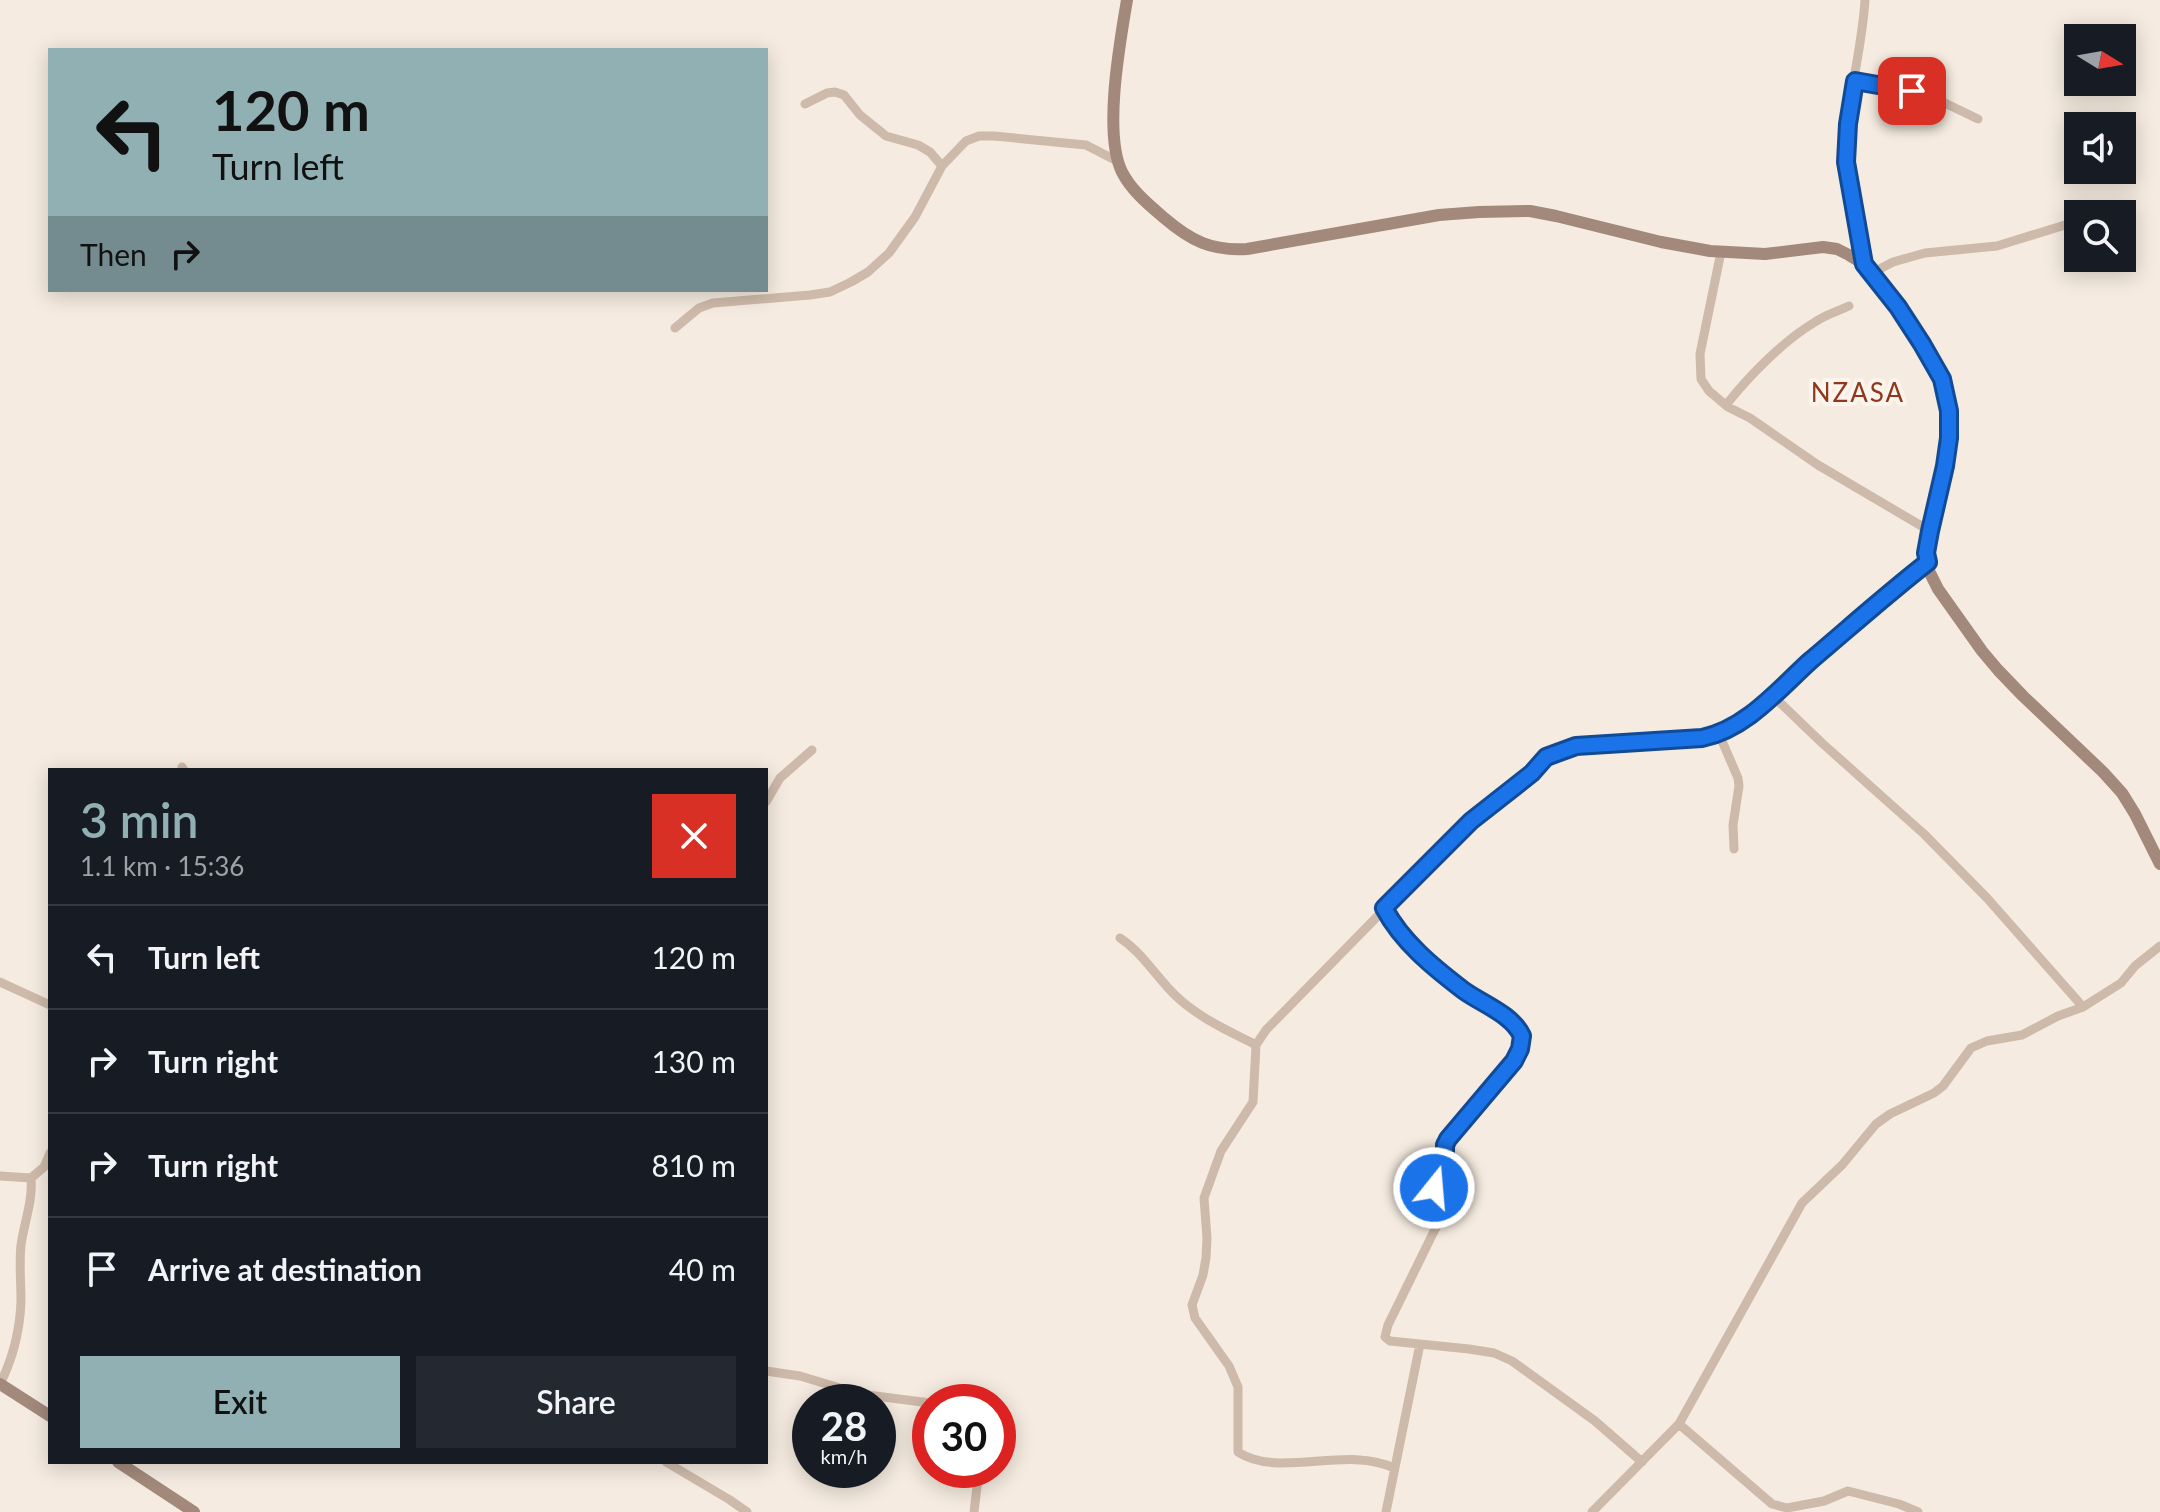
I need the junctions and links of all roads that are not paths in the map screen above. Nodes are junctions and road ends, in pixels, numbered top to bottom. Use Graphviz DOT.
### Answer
graph roads {
  1 [pos="1127,0"];
  2 [pos="1865,0"];
  3 [pos="1855,81"];
  4 [pos="805,104"];
  5 [pos="1978,119"];
  6 [pos="1119,162"];
  7 [pos="942,166"];
  8 [pos="2064,225"];
  9 [pos="1721,252"];
  10 [pos="1868,269"];
  11 [pos="1849,306"];
  12 [pos="675,328"];
  13 [pos="1726,405"];
  14 [pos="1930,531"];
  15 [pos="1928,562"];
  16 [pos="1773,696"];
  17 [pos="1719,734"];
  18 [pos="812,750"];
  19 [pos="768,799"];
  20 [pos="1734,849"];
  21 [pos="2160,864"];
  22 [pos="1384,908"];
  23 [pos="1120,938"];
  24 [pos="2160,946"];
  25 [pos="0,982"];
  26 [pos="48,1004"];
  27 [pos="2083,1007"];
  28 [pos="1256,1045"];
  29 [pos="48,1158"];
  30 [pos="0,1176"];
  31 [pos="31,1178"];
  32 [pos="1420,1344"];
  33 [pos="768,1371"];
  34 [pos="0,1384"];
  35 [pos="912,1401"];
  36 [pos="48,1415"];
  37 [pos="1679,1424"];
  38 [pos="1642,1462"];
  39 [pos="121,1464"];
  40 [pos="669,1464"];
  41 [pos="1394,1468"];
  42 [pos="977,1488"];
  43 [pos="194,1512"];
  44 [pos="747,1512"];
  45 [pos="974,1512"];
  46 [pos="1386,1512"];
  47 [pos="1592,1512"];
  48 [pos="1918,1512"];
  1 -- 6 [label="street"];
  2 -- 3 [label="street"];
  3 -- 5 [label="street"];
  3 -- 10 [label="street"];
  4 -- 7 [label="street"];
  6 -- 7 [label="street"];
  6 -- 9 [label="street"];
  7 -- 12 [label="street"];
  8 -- 10 [label="street"];
  9 -- 10 [label="street"];
  9 -- 13 [label="street"];
  10 -- 14 [label="street"];
  11 -- 13 [label="street"];
  13 -- 14 [label="street"];
  14 -- 15 [label="street"];
  15 -- 16 [label="street"];
  15 -- 21 [label="street"];
  16 -- 17 [label="street"];
  16 -- 27 [label="street"];
  17 -- 20 [label="street"];
  17 -- 22 [label="street"];
  18 -- 19 [label="street"];
  22 -- 28 [label="street"];
  22 -- 32 [label="street"];
  23 -- 28 [label="street"];
  24 -- 27 [label="street"];
  25 -- 26 [label="street"];
  27 -- 37 [label="street"];
  28 -- 41 [label="street"];
  29 -- 31 [label="street"];
  30 -- 31 [label="street"];
  31 -- 34 [label="street"];
  32 -- 38 [label="street"];
  32 -- 41 [label="street"];
  33 -- 35 [label="street"];
  34 -- 36 [label="street"];
  37 -- 38 [label="street"];
  37 -- 48 [label="street"];
  38 -- 47 [label="street"];
  39 -- 43 [label="street"];
  40 -- 44 [label="street"];
  41 -- 46 [label="street"];
  42 -- 45 [label="street"];
}
